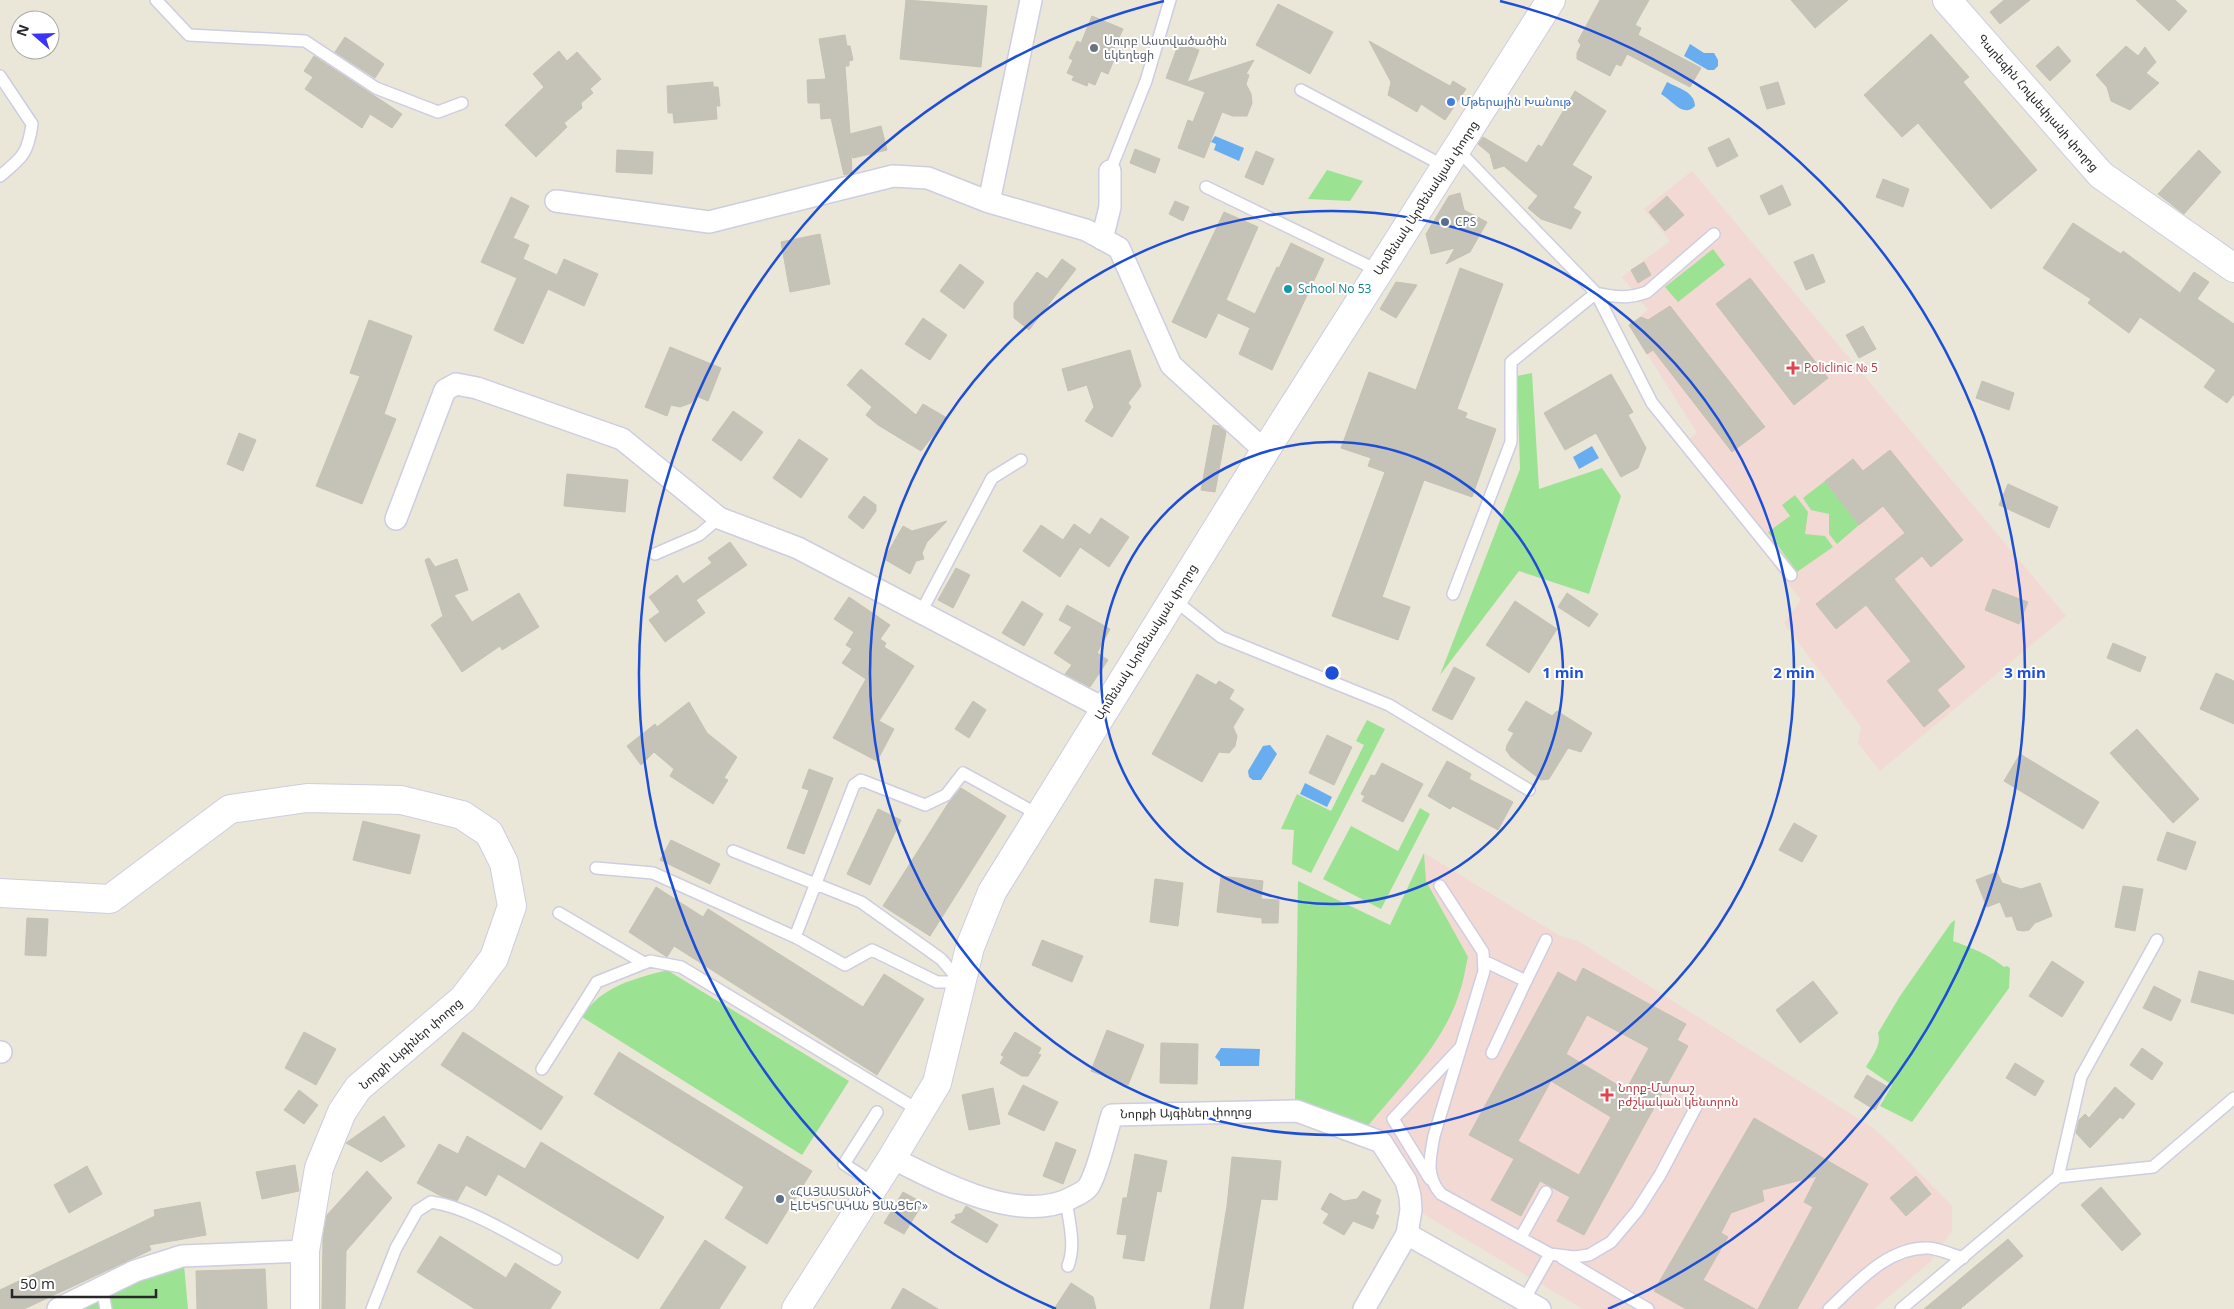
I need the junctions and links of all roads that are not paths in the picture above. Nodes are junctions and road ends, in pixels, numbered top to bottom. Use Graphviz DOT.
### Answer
graph roads {
  1 [pos="156,0"];
  2 [pos="1031,0"];
  3 [pos="1170,0"];
  4 [pos="1551,0"];
  5 [pos="1947,0"];
  6 [pos="0,76"];
  7 [pos="1301,90"];
  8 [pos="462,103"];
  9 [pos="1451,158"];
  10 [pos="1110,171"];
  11 [pos="0,176"];
  12 [pos="1206,187"];
  13 [pos="556,201"];
  14 [pos="988,202"];
  15 [pos="1714,234"];
  16 [pos="1102,239"];
  17 [pos="2234,268"];
  18 [pos="1379,271"];
  19 [pos="1596,294"];
  20 [pos="1265,451"];
  21 [pos="1021,460"];
  22 [pos="719,518"];
  23 [pos="396,519"];
  24 [pos="655,554"];
  25 [pos="1791,575"];
  26 [pos="1453,594"];
  27 [pos="1173,600"];
  28 [pos="921,612"];
  29 [pos="1104,709"];
  30 [pos="1529,790"];
  31 [pos="1040,816"];
  32 [pos="733,851"];
  33 [pos="596,868"];
  34 [pos="815,886"];
  35 [pos="1440,886"];
  36 [pos="0,893"];
  37 [pos="559,913"];
  38 [pos="795,937"];
  39 [pos="1546,940"];
  40 [pos="2157,940"];
  41 [pos="1484,961"];
  42 [pos="644,963"];
  43 [pos="1526,981"];
  44 [pos="962,982"];
  45 [pos="1463,1044"];
  46 [pos="1492,1053"];
  47 [pos="542,1069"];
  48 [pos="2234,1098"];
  49 [pos="1696,1107"];
  50 [pos="920,1111"];
  51 [pos="877,1112"];
  52 [pos="892,1158"];
  53 [pos="2058,1177"];
  54 [pos="1432,1183"];
  55 [pos="875,1184"];
  56 [pos="1546,1192"];
  57 [pos="1066,1200"];
  58 [pos="1406,1234"];
  59 [pos="1521,1237"];
  60 [pos="305,1251"];
  61 [pos="1554,1254"];
  62 [pos="1963,1258"];
  63 [pos="556,1259"];
  64 [pos="1068,1266"];
  65 [pos="102,1288"];
  66 [pos="1532,1305"];
  67 [pos="58,1309"];
  68 [pos="106,1309"];
  69 [pos="305,1309"];
  70 [pos="372,1309"];
  71 [pos="796,1309"];
  72 [pos="1364,1309"];
  73 [pos="1648,1309"];
  74 [pos="1829,1309"];
  75 [pos="1901,1309"];
  1 -- 8 [label="lane"];
  2 -- 14 [label="street"];
  3 -- 10 [label="lane"];
  4 -- 9 [label="main road, Արմենակ Արմենակյան փողոց"];
  5 -- 17 [label="main road, Գարեգին Հովսեփյանի փողոց"];
  6 -- 11 [label="lane"];
  7 -- 9 [label="lane"];
  9 -- 18 [label="main road, Արմենակ Արմենակյան փողոց"];
  9 -- 19 [label="lane"];
  10 -- 16 [label="street"];
  12 -- 18 [label="lane"];
  13 -- 14 [label="street"];
  14 -- 16 [label="street"];
  15 -- 19 [label="lane"];
  16 -- 20 [label="street"];
  18 -- 20 [label="main road, Արմենակ Արմենակյան փողոց"];
  19 -- 25 [label="lane"];
  19 -- 26 [label="lane"];
  20 -- 27 [label="main road, Արմենակ Արմենակյան փողոց"];
  21 -- 28 [label="lane"];
  22 -- 23 [label="street"];
  22 -- 24 [label="lane"];
  22 -- 28 [label="street"];
  27 -- 29 [label="main road, Արմենակ Արմենակյան փողոց"];
  27 -- 30 [label="lane"];
  28 -- 29 [label="street"];
  29 -- 31 [label="main road, Արմենակ Արմենակյան փողոց"];
  31 -- 34 [label="lane"];
  31 -- 44 [label="main road, Արմենակ Արմենակյան փողոց"];
  32 -- 34 [label="lane"];
  33 -- 38 [label="lane"];
  34 -- 38 [label="lane"];
  34 -- 44 [label="lane"];
  35 -- 41 [label="lane"];
  36 -- 60 [label="main road, Նորքի Այգիներ փողոց"];
  37 -- 42 [label="lane"];
  38 -- 44 [label="lane"];
  39 -- 43 [label="lane"];
  40 -- 53 [label="lane"];
  41 -- 43 [label="lane"];
  41 -- 45 [label="lane"];
  42 -- 47 [label="lane"];
  42 -- 50 [label="lane"];
  43 -- 46 [label="lane"];
  44 -- 50 [label="main road, Արմենակ Արմենակյան փողոց"];
  45 -- 54 [label="lane"];
  45 -- 54 [label="lane"];
  48 -- 53 [label="lane"];
  49 -- 61 [label="lane"];
  50 -- 52 [label="main road, Արմենակ Արմենակյան փողոց"];
  51 -- 55 [label="lane"];
  52 -- 55 [label="main road, Արմենակ Արմենակյան փողոց"];
  52 -- 57 [label="street, Նորքի Այգիներ փողոց"];
  53 -- 62 [label="lane"];
  54 -- 59 [label="lane"];
  55 -- 71 [label="main road, Արմենակ Արմենակյան փողոց"];
  56 -- 59 [label="lane"];
  57 -- 58 [label="street, Նորքի Այգիներ փողոց"];
  57 -- 64 [label="lane"];
  58 -- 66 [label="street"];
  58 -- 72 [label="street, Նորքի Այգիներ փողոց"];
  59 -- 61 [label="lane"];
  60 -- 65 [label="street"];
  60 -- 69 [label="main road, Նորքի Այգիներ փողոց"];
  61 -- 66 [label="lane"];
  61 -- 73 [label="lane"];
  62 -- 74 [label="lane"];
  62 -- 75 [label="lane"];
  63 -- 70 [label="lane"];
  65 -- 67 [label="street"];
  65 -- 68 [label="lane"];
}
